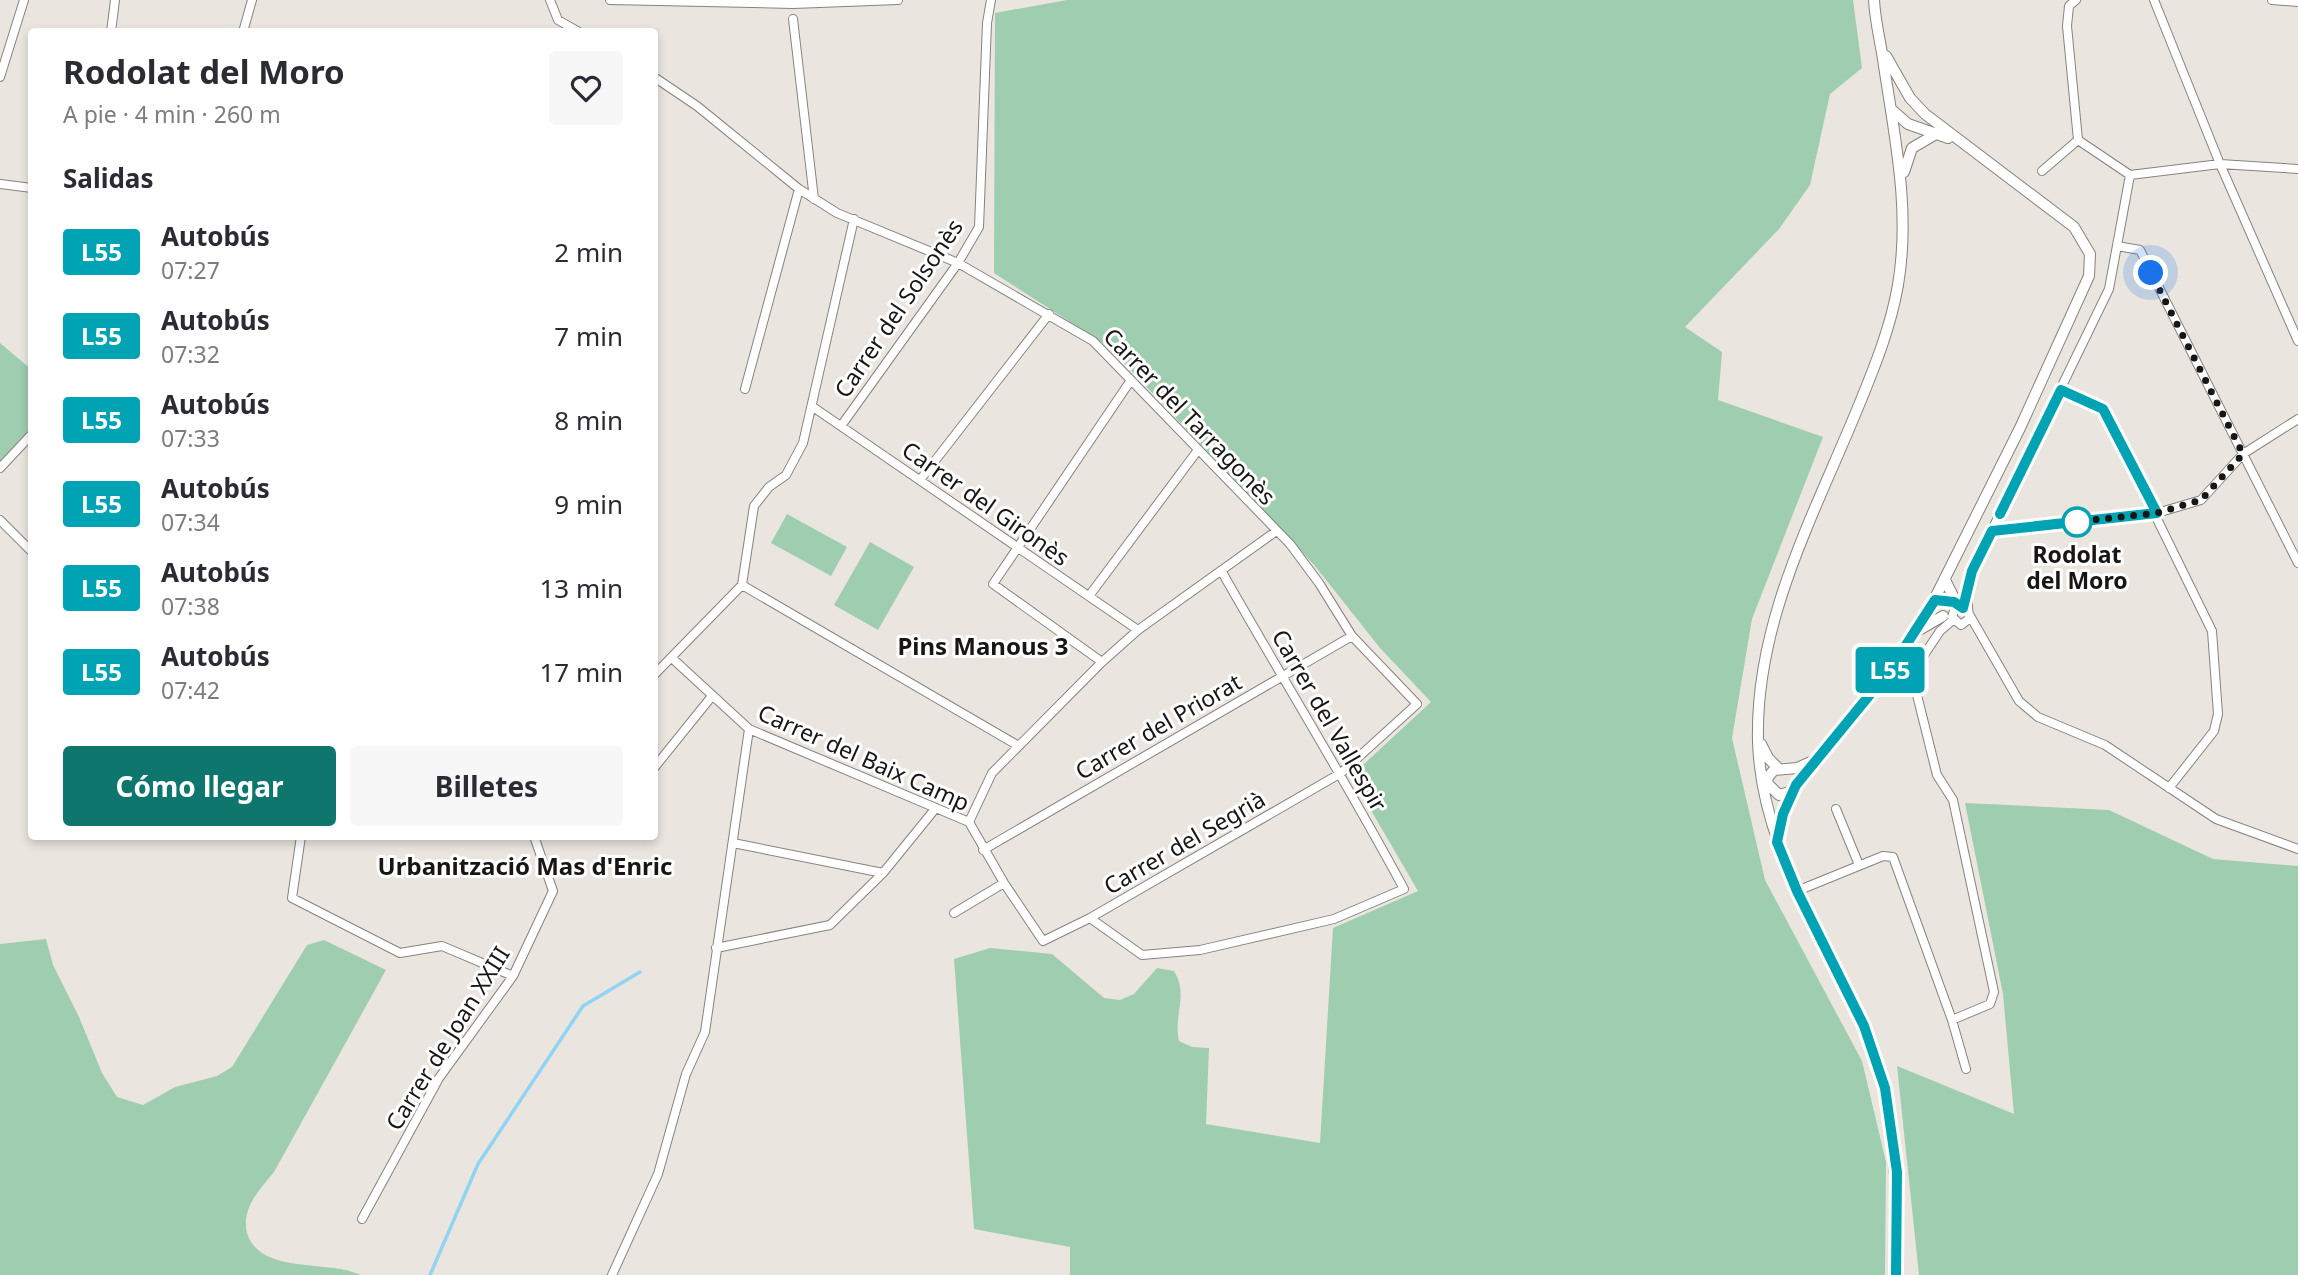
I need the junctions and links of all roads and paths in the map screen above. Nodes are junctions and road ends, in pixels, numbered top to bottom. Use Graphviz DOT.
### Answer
graph roads {
  1 [pos="24,0"];
  2 [pos="115,0"];
  3 [pos="252,0"];
  4 [pos="550,0"];
  5 [pos="610,0"];
  6 [pos="898,0"];
  7 [pos="991,0"];
  8 [pos="1872,0"];
  9 [pos="2076,0"];
  10 [pos="2154,0"];
  11 [pos="2272,0"];
  12 [pos="2298,2"];
  13 [pos="793,19"];
  14 [pos="112,28"];
  15 [pos="244,28"];
  16 [pos="572,28"];
  17 [pos="1881,47"];
  18 [pos="0,77"];
  19 [pos="658,80"];
  20 [pos="1890,108"];
  21 [pos="1937,133"];
  22 [pos="2078,140"];
  23 [pos="1960,143"];
  24 [pos="2220,164"];
  25 [pos="2298,169"];
  26 [pos="2042,171"];
  27 [pos="2130,175"];
  28 [pos="1902,181"];
  29 [pos="0,184"];
  30 [pos="28,188"];
  31 [pos="799,189"];
  32 [pos="814,199"];
  33 [pos="854,219"];
  34 [pos="2117,246"];
  35 [pos="958,263"];
  36 [pos="1049,314"];
  37 [pos="2298,341"];
  38 [pos="1131,380"];
  39 [pos="745,389"];
  40 [pos="2061,390"];
  41 [pos="813,407"];
  42 [pos="2298,419"];
  43 [pos="841,426"];
  44 [pos="28,438"];
  45 [pos="1198,450"];
  46 [pos="2243,454"];
  47 [pos="0,468"];
  48 [pos="920,480"];
  49 [pos="2157,513"];
  50 [pos="0,520"];
  51 [pos="1992,531"];
  52 [pos="1275,532"];
  53 [pos="28,547"];
  54 [pos="1017,547"];
  55 [pos="2298,563"];
  56 [pos="1222,572"];
  57 [pos="1945,580"];
  58 [pos="742,585"];
  59 [pos="1089,596"];
  60 [pos="1934,601"];
  61 [pos="1962,609"];
  62 [pos="1954,621"];
  63 [pos="1138,630"];
  64 [pos="1917,631"];
  65 [pos="1980,633"];
  66 [pos="1352,636"];
  67 [pos="673,659"];
  68 [pos="1101,662"];
  69 [pos="658,672"];
  70 [pos="1281,676"];
  71 [pos="712,696"];
  72 [pos="749,729"];
  73 [pos="1758,738"];
  74 [pos="1017,745"];
  75 [pos="1813,761"];
  76 [pos="658,763"];
  77 [pos="1783,768"];
  78 [pos="1760,771"];
  79 [pos="1341,773"];
  80 [pos="1767,786"];
  81 [pos="1794,788"];
  82 [pos="2169,788"];
  83 [pos="1764,799"];
  84 [pos="935,809"];
  85 [pos="1836,809"];
  86 [pos="969,822"];
  87 [pos="301,840"];
  88 [pos="535,840"];
  89 [pos="1777,842"];
  90 [pos="733,843"];
  91 [pos="2298,849"];
  92 [pos="983,850"];
  93 [pos="1859,865"];
  94 [pos="883,873"];
  95 [pos="1004,883"];
  96 [pos="1797,891"];
  97 [pos="954,913"];
  98 [pos="1090,918"];
  99 [pos="1044,941"];
  100 [pos="716,948"];
  101 [pos="513,976"];
  102 [pos="1952,1020"];
  103 [pos="1966,1069"];
  104 [pos="362,1219"];
  105 [pos="612,1275"];
  106 [pos="1896,1275"];
  1 -- 18 [label="street"];
  2 -- 14 [label="street"];
  3 -- 15 [label="street"];
  4 -- 16 [label="street"];
  5 -- 6 [label="street"];
  7 -- 35 [label="street, Carrer del Solsonès"];
  8 -- 17 [label="main road"];
  9 -- 22 [label="street"];
  10 -- 24 [label="street"];
  11 -- 12 [label="street"];
  13 -- 32 [label="street"];
  17 -- 20 [label="main road"];
  17 -- 23 [label="main road"];
  19 -- 31 [label="street, Carrer del Tarragonès"];
  20 -- 21 [label="main road"];
  20 -- 28 [label="main road"];
  21 -- 23 [label="main road"];
  21 -- 28 [label="main road"];
  22 -- 26 [label="street"];
  22 -- 27 [label="street"];
  23 -- 57 [label="main road"];
  24 -- 25 [label="street"];
  24 -- 27 [label="street"];
  24 -- 37 [label="street"];
  27 -- 34 [label="street"];
  28 -- 73 [label="main road"];
  29 -- 30 [label="street"];
  31 -- 32 [label="street, Carrer del Tarragonès"];
  31 -- 39 [label="street"];
  32 -- 33 [label="street, Carrer del Tarragonès"];
  33 -- 35 [label="street, Carrer del Tarragonès"];
  33 -- 41 [label="street"];
  34 -- 40 [label="street"];
  34 -- 46 [label="street"];
  35 -- 36 [label="street, Carrer del Tarragonès"];
  35 -- 43 [label="street, Carrer del Solsonès"];
  36 -- 38 [label="street, Carrer del Tarragonès"];
  36 -- 48 [label="street"];
  38 -- 45 [label="street, Carrer del Tarragonès"];
  38 -- 54 [label="street"];
  40 -- 49 [label="street"];
  40 -- 51 [label="street"];
  41 -- 43 [label="street, Carrer del Gironès"];
  41 -- 58 [label="street"];
  42 -- 46 [label="street"];
  43 -- 48 [label="street, Carrer del Gironès"];
  44 -- 47 [label="street"];
  45 -- 52 [label="street, Carrer del Tarragonès"];
  45 -- 59 [label="street"];
  46 -- 49 [label="street"];
  46 -- 55 [label="street"];
  48 -- 54 [label="street, Carrer del Gironès"];
  49 -- 51 [label="street"];
  49 -- 82 [label="street"];
  50 -- 53 [label="street"];
  51 -- 61 [label="street"];
  52 -- 56 [label="street"];
  52 -- 66 [label="street, Carrer del Tarragonès"];
  54 -- 59 [label="street, Carrer del Gironès"];
  54 -- 68 [label="street"];
  56 -- 63 [label="street"];
  56 -- 70 [label="street, Carrer del Vallespir"];
  57 -- 60 [label="main road"];
  57 -- 61 [label="main road"];
  58 -- 67 [label="street"];
  58 -- 74 [label="street"];
  59 -- 63 [label="street, Carrer del Gironès"];
  60 -- 61 [label="main road"];
  60 -- 62 [label="main road"];
  60 -- 64 [label="main road"];
  61 -- 62 [label="street"];
  61 -- 62 [label="street"];
  61 -- 65 [label="street"];
  62 -- 64 [label="main road"];
  62 -- 65 [label="street"];
  62 -- 102 [label="street"];
  63 -- 68 [label="street"];
  64 -- 75 [label="main road"];
  65 -- 82 [label="street"];
  66 -- 70 [label="street, Carrer del Priorat"];
  66 -- 79 [label="street, Carrer del Tarragonès"];
  67 -- 69 [label="street"];
  67 -- 71 [label="street, Carrer del Baix Camp"];
  68 -- 74 [label="street"];
  70 -- 79 [label="street, Carrer del Vallespir"];
  70 -- 92 [label="street, Carrer del Priorat"];
  71 -- 72 [label="street, Carrer del Baix Camp"];
  71 -- 76 [label="street"];
  72 -- 84 [label="street, Carrer del Baix Camp"];
  72 -- 90 [label="street"];
  73 -- 77 [label="main road"];
  73 -- 78 [label="main road"];
  74 -- 86 [label="street"];
  75 -- 77 [label="main road"];
  75 -- 81 [label="main road"];
  77 -- 80 [label="main road"];
  77 -- 81 [label="main road"];
  78 -- 80 [label="main road"];
  78 -- 83 [label="main road"];
  79 -- 98 [label="street, Carrer del Segrià"];
  79 -- 98 [label="street, Carrer del Vallespir"];
  80 -- 81 [label="main road"];
  80 -- 83 [label="main road"];
  81 -- 89 [label="main road"];
  82 -- 91 [label="street"];
  83 -- 89 [label="main road"];
  84 -- 86 [label="street, Carrer del Baix Camp"];
  84 -- 94 [label="street"];
  85 -- 93 [label="street"];
  86 -- 92 [label="street, Carrer del Baix Camp"];
  87 -- 101 [label="street"];
  88 -- 101 [label="street, Carrer de Joan XXIII"];
  89 -- 96 [label="main road"];
  90 -- 94 [label="street"];
  90 -- 100 [label="street"];
  92 -- 95 [label="street, Carrer del Baix Camp"];
  93 -- 96 [label="street"];
  93 -- 102 [label="street"];
  94 -- 100 [label="street"];
  95 -- 97 [label="street"];
  95 -- 99 [label="street, Carrer del Baix Camp"];
  96 -- 106 [label="main road"];
  98 -- 99 [label="street, Carrer del Segrià"];
  100 -- 105 [label="street"];
  101 -- 104 [label="street, Carrer de Joan XXIII"];
  102 -- 103 [label="street"];
}
